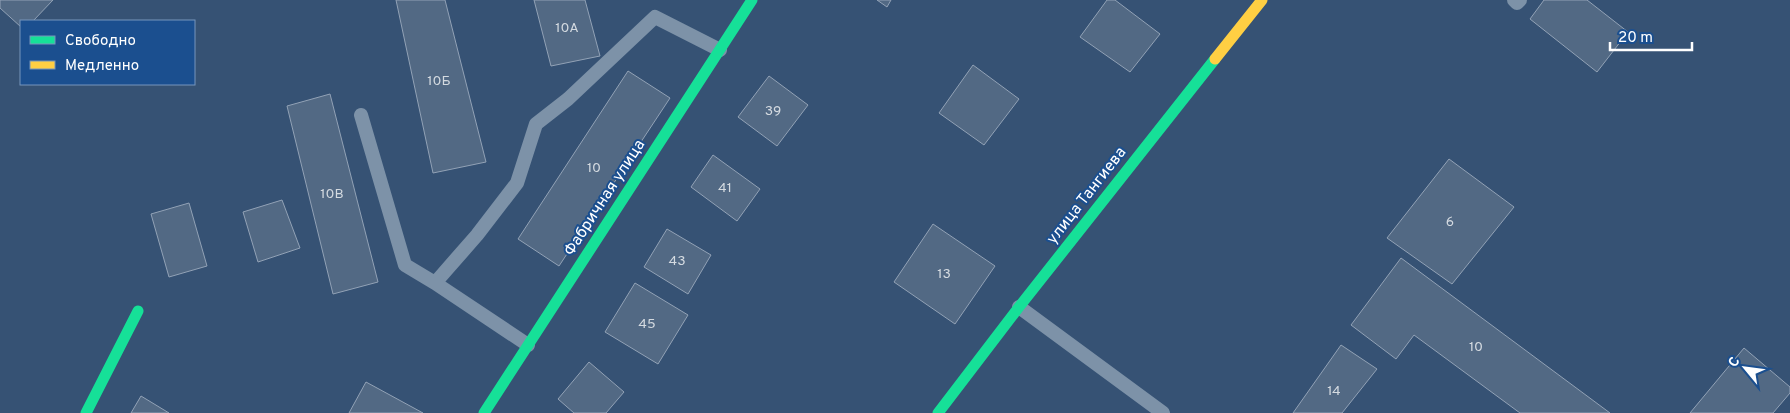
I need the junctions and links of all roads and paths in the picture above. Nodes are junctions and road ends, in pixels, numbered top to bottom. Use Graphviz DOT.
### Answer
graph roads {
  1 [pos="752,0"];
  2 [pos="1262,0"];
  3 [pos="1514,0"];
  4 [pos="1520,0"];
  5 [pos="720,50"];
  6 [pos="361,115"];
  7 [pos="435,282"];
  8 [pos="1019,307"];
  9 [pos="138,311"];
  10 [pos="528,346"];
  11 [pos="942,408"];
  12 [pos="86,413"];
  13 [pos="484,413"];
  14 [pos="958,413"];
  15 [pos="1163,413"];
  1 -- 5 [label="street, Фабричная улица"];
  2 -- 8 [label="street, улица Тангиева"];
  3 -- 4 [label="lane"];
  5 -- 7 [label="lane"];
  5 -- 10 [label="street, Фабричная улица"];
  6 -- 7 [label="lane"];
  7 -- 10 [label="lane"];
  8 -- 11 [label="street, улица Тангиева"];
  8 -- 15 [label="lane"];
  9 -- 12 [label="street"];
  10 -- 13 [label="street, Фабричная улица"];
  11 -- 14 [label="lane"];
}
